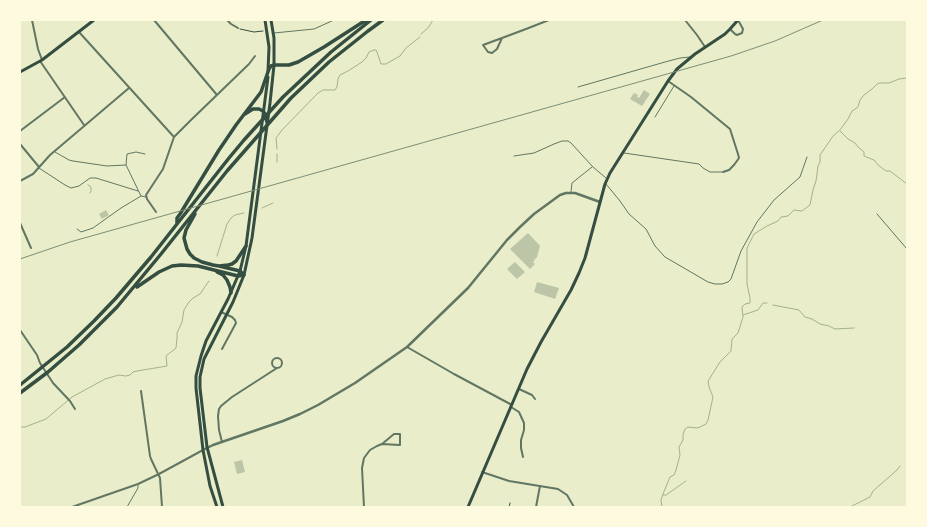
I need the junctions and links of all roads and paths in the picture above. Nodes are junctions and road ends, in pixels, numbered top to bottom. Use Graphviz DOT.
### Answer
graph roads {
  1 [pos="32,20"];
  2 [pos="94,20"];
  3 [pos="154,20"];
  4 [pos="227,20"];
  5 [pos="265,20"];
  6 [pos="271,20"];
  7 [pos="334,20"];
  8 [pos="366,20"];
  9 [pos="372,20"];
  10 [pos="383,20"];
  11 [pos="549,20"];
  12 [pos="685,20"];
  13 [pos="738,20"];
  14 [pos="238,28"];
  15 [pos="730,29"];
  16 [pos="267,30"];
  17 [pos="79,32"];
  18 [pos="273,34"];
  19 [pos="502,38"];
  20 [pos="705,47"];
  21 [pos="255,56"];
  22 [pos="691,57"];
  23 [pos="41,60"];
  24 [pos="274,65"];
  25 [pos="20,72"];
  26 [pos="268,75"];
  27 [pos="668,81"];
  28 [pos="675,86"];
  29 [pos="578,87"];
  30 [pos="129,88"];
  31 [pos="217,94"];
  32 [pos="65,97"];
  33 [pos="263,111"];
  34 [pos="243,116"];
  35 [pos="655,117"];
  36 [pos="267,122"];
  37 [pos="84,125"];
  38 [pos="20,132"];
  39 [pos="174,137"];
  40 [pos="20,144"];
  41 [pos="54,151"];
  42 [pos="622,152"];
  43 [pos="145,154"];
  44 [pos="514,156"];
  45 [pos="807,157"];
  46 [pos="126,165"];
  47 [pos="39,167"];
  48 [pos="593,167"];
  49 [pos="723,172"];
  50 [pos="607,178"];
  51 [pos="20,181"];
  52 [pos="605,184"];
  53 [pos="138,191"];
  54 [pos="571,193"];
  55 [pos="141,196"];
  56 [pos="146,197"];
  57 [pos="600,202"];
  58 [pos="196,210"];
  59 [pos="156,212"];
  60 [pos="878,214"];
  61 [pos="20,223"];
  62 [pos="177,224"];
  63 [pos="77,228"];
  64 [pos="246,246"];
  65 [pos="31,248"];
  66 [pos="907,249"];
  67 [pos="219,266"];
  68 [pos="210,269"];
  69 [pos="240,271"];
  70 [pos="244,275"];
  71 [pos="238,276"];
  72 [pos="131,291"];
  73 [pos="231,293"];
  74 [pos="221,312"];
  75 [pos="226,314"];
  76 [pos="20,330"];
  77 [pos="407,347"];
  78 [pos="222,349"];
  79 [pos="277,368"];
  80 [pos="20,385"];
  81 [pos="519,389"];
  82 [pos="142,391"];
  83 [pos="20,393"];
  84 [pos="536,399"];
  85 [pos="512,406"];
  86 [pos="74,409"];
  87 [pos="222,442"];
  88 [pos="382,444"];
  89 [pos="207,447"];
  90 [pos="203,450"];
  91 [pos="523,457"];
  92 [pos="482,472"];
  93 [pos="159,474"];
  94 [pos="138,484"];
  95 [pos="540,486"];
  96 [pos="510,504"];
  97 [pos="79,506"];
  98 [pos="72,507"];
  99 [pos="127,507"];
  100 [pos="162,507"];
  101 [pos="217,507"];
  102 [pos="223,507"];
  103 [pos="364,507"];
  104 [pos="468,507"];
  105 [pos="509,507"];
  106 [pos="536,507"];
  107 [pos="574,507"];
  1 -- 23 [label="street"];
  2 -- 17 [label="main road"];
  3 -- 31 [label="street"];
  4 -- 14 [label="street"];
  5 -- 16 [label="main road"];
  6 -- 18 [label="main road"];
  7 -- 18 [label="lane"];
  8 -- 24 [label="highway"];
  9 -- 62 [label="highway"];
  10 -- 58 [label="highway"];
  11 -- 19 [label="street"];
  12 -- 20 [label="street"];
  13 -- 15 [label="main road"];
  13 -- 15 [label="street"];
  14 -- 16 [label="path"];
  15 -- 20 [label="main road"];
  16 -- 26 [label="main road"];
  17 -- 23 [label="main road"];
  17 -- 30 [label="street"];
  18 -- 24 [label="main road"];
  19 -- 19 [label="street"];
  20 -- 22 [label="main road"];
  21 -- 31 [label="street"];
  22 -- 27 [label="main road"];
  22 -- 29 [label="lane"];
  23 -- 25 [label="main road"];
  23 -- 32 [label="street"];
  24 -- 26 [label="highway"];
  24 -- 36 [label="main road"];
  26 -- 33 [label="main road"];
  26 -- 34 [label="highway"];
  27 -- 28 [label="street"];
  27 -- 42 [label="main road"];
  28 -- 35 [label="lane"];
  28 -- 49 [label="street"];
  30 -- 37 [label="street"];
  30 -- 39 [label="street"];
  31 -- 39 [label="street"];
  32 -- 37 [label="street"];
  32 -- 38 [label="street"];
  33 -- 34 [label="highway"];
  33 -- 36 [label="highway"];
  33 -- 64 [label="main road"];
  34 -- 62 [label="highway"];
  36 -- 70 [label="main road"];
  37 -- 41 [label="street"];
  39 -- 56 [label="street"];
  40 -- 47 [label="street"];
  41 -- 46 [label="lane"];
  41 -- 47 [label="street"];
  42 -- 49 [label="lane"];
  42 -- 50 [label="main road"];
  43 -- 46 [label="lane"];
  44 -- 48 [label="lane"];
  45 -- 52 [label="lane"];
  46 -- 53 [label="lane"];
  47 -- 51 [label="street"];
  47 -- 53 [label="lane"];
  48 -- 50 [label="lane"];
  48 -- 54 [label="lane"];
  50 -- 52 [label="main road"];
  52 -- 57 [label="main road"];
  53 -- 55 [label="lane"];
  54 -- 57 [label="street"];
  54 -- 77 [label="street"];
  55 -- 56 [label="lane"];
  55 -- 63 [label="lane"];
  56 -- 59 [label="street"];
  57 -- 81 [label="main road"];
  58 -- 67 [label="highway"];
  58 -- 72 [label="highway"];
  60 -- 66 [label="lane"];
  61 -- 65 [label="street"];
  62 -- 80 [label="highway"];
  64 -- 67 [label="highway"];
  64 -- 69 [label="main road"];
  67 -- 69 [label="highway"];
  68 -- 71 [label="highway"];
  68 -- 72 [label="highway"];
  68 -- 73 [label="highway"];
  69 -- 70 [label="highway"];
  69 -- 71 [label="main road"];
  70 -- 71 [label="highway"];
  70 -- 75 [label="main road"];
  71 -- 73 [label="main road"];
  72 -- 83 [label="highway"];
  73 -- 74 [label="main road"];
  74 -- 75 [label="street"];
  74 -- 90 [label="main road"];
  75 -- 78 [label="street"];
  75 -- 89 [label="main road"];
  76 -- 86 [label="street"];
  77 -- 85 [label="street"];
  77 -- 87 [label="street"];
  79 -- 79 [label="street"];
  79 -- 87 [label="street"];
  81 -- 84 [label="street"];
  81 -- 85 [label="main road"];
  82 -- 93 [label="street"];
  85 -- 91 [label="street"];
  85 -- 92 [label="main road"];
  87 -- 89 [label="street"];
  88 -- 88 [label="street"];
  88 -- 103 [label="street"];
  89 -- 90 [label="street"];
  89 -- 102 [label="main road"];
  90 -- 93 [label="street"];
  90 -- 101 [label="main road"];
  92 -- 95 [label="street"];
  92 -- 104 [label="main road"];
  93 -- 94 [label="street"];
  93 -- 100 [label="street"];
  94 -- 97 [label="street"];
  94 -- 99 [label="lane"];
  95 -- 106 [label="street"];
  95 -- 107 [label="street"];
  96 -- 105 [label="path"];
  97 -- 98 [label="street"];
}
